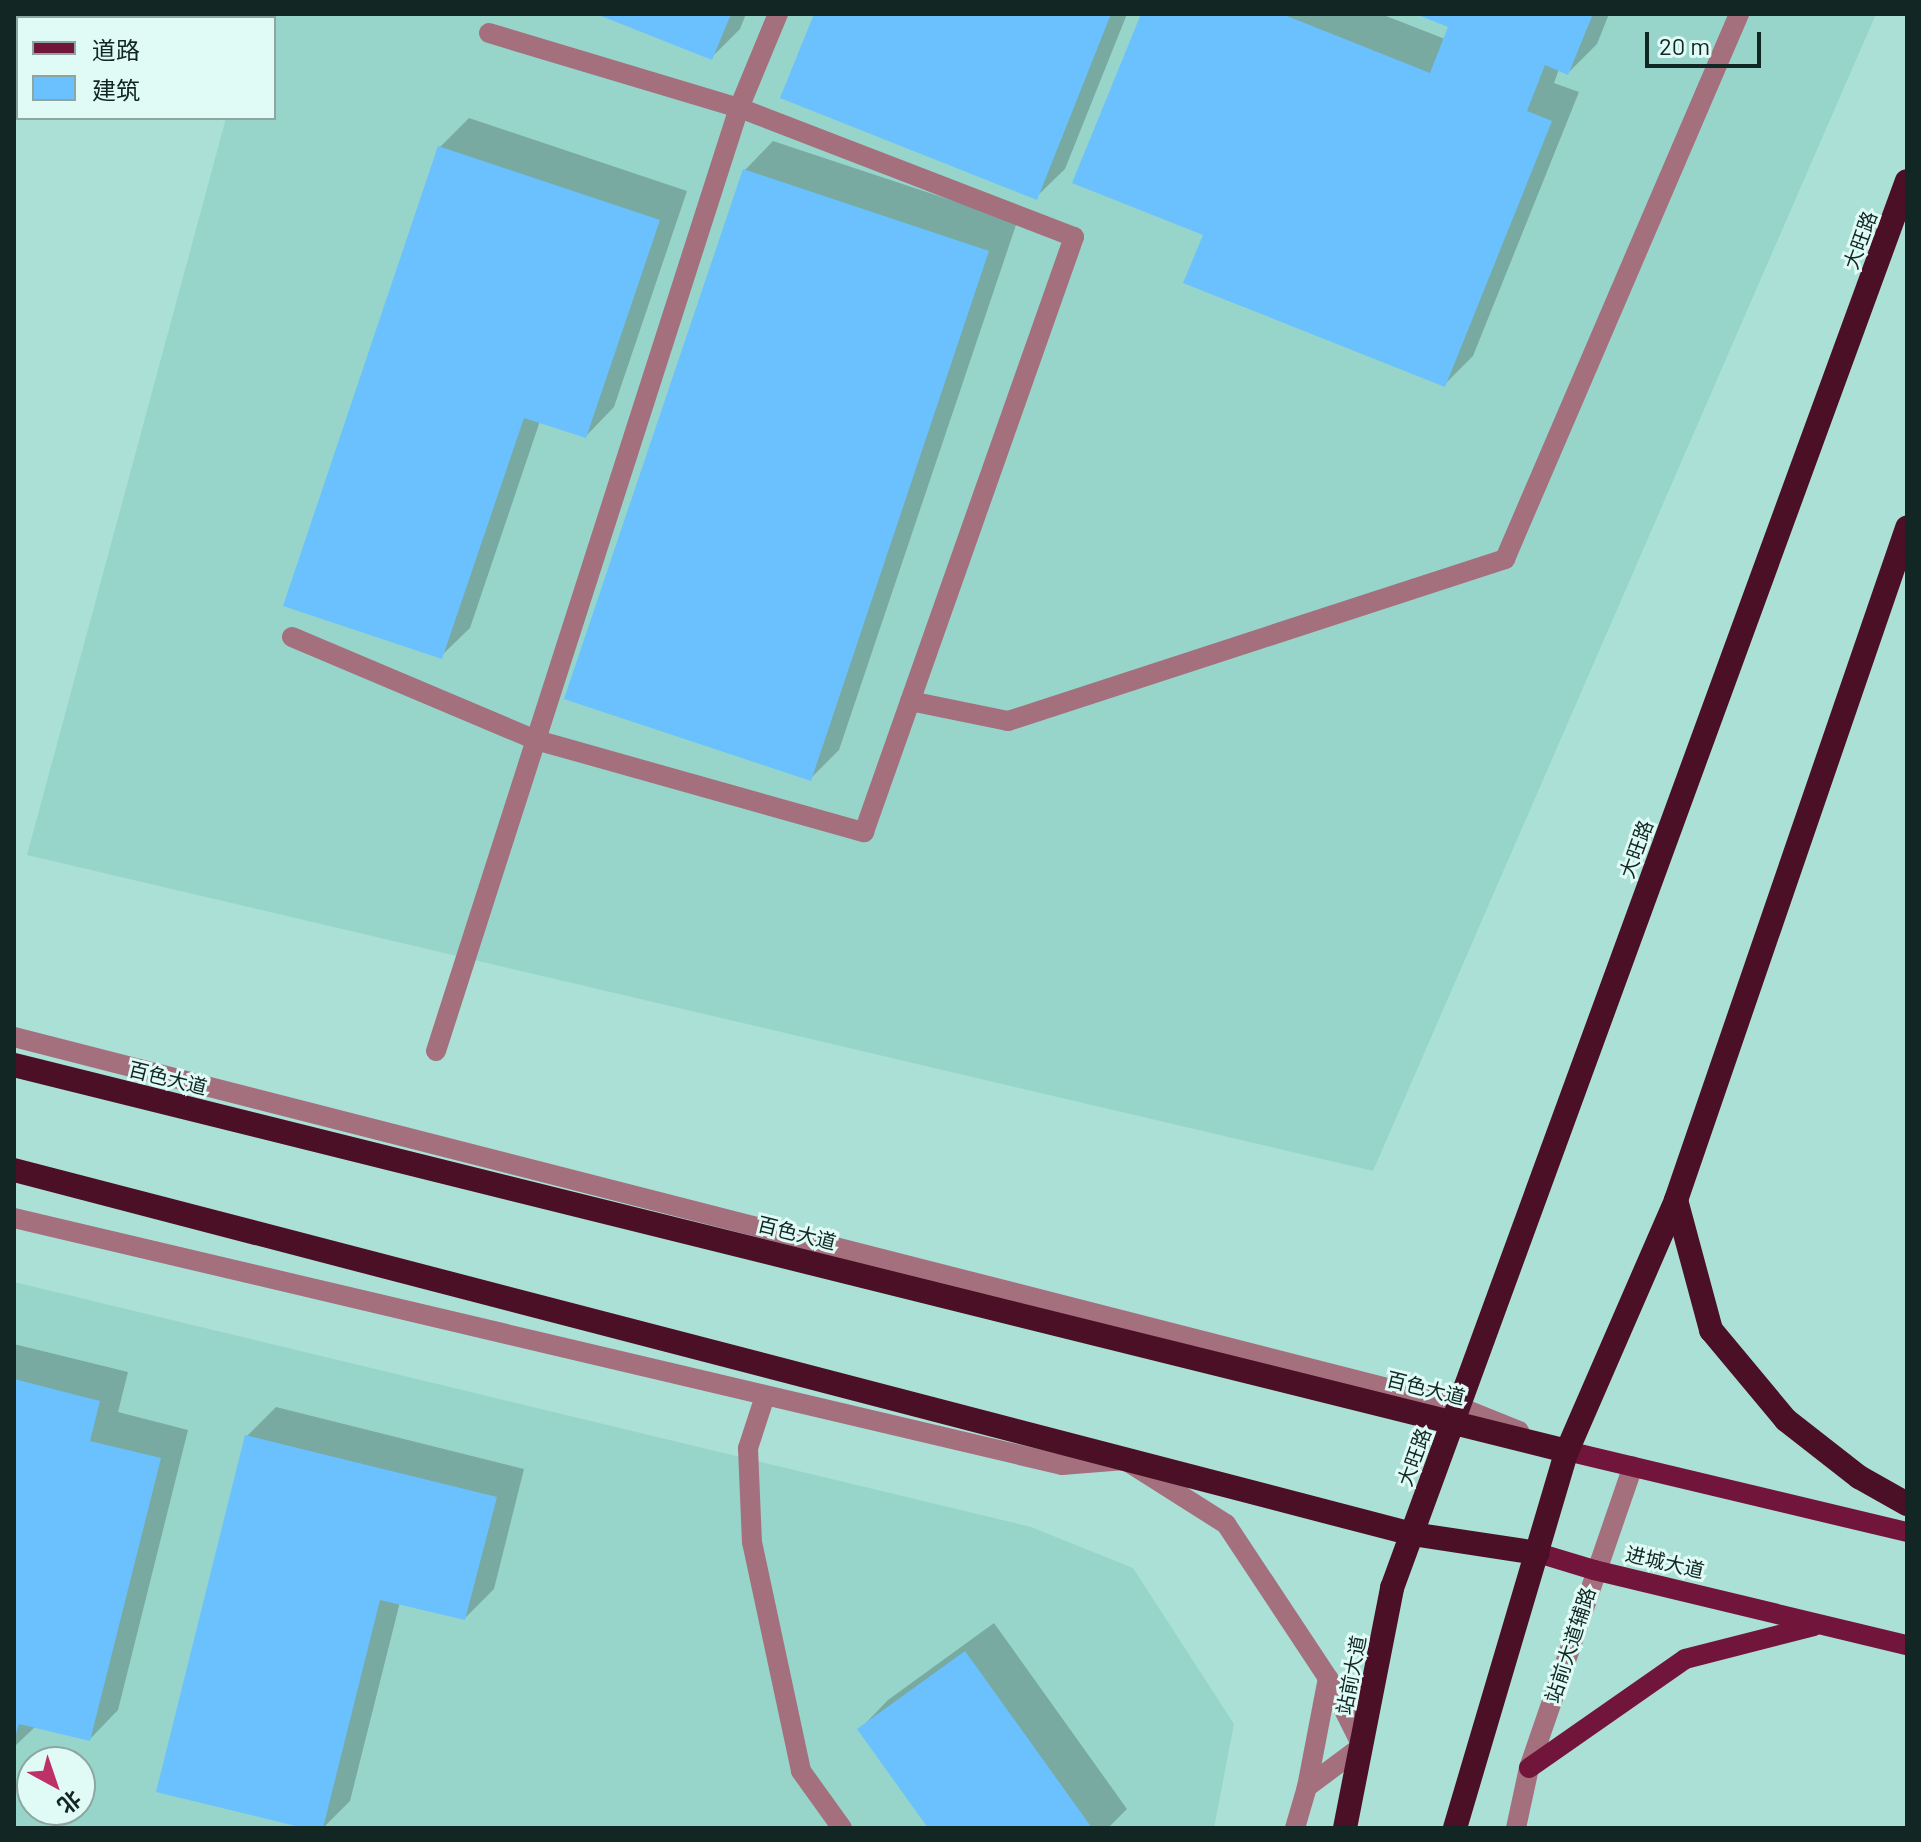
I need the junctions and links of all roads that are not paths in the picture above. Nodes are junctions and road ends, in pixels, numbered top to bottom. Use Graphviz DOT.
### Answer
graph roads {
  1 [pos="778,14"];
  2 [pos="1739,14"];
  3 [pos="489,33"];
  4 [pos="739,108"];
  5 [pos="1907,181"];
  6 [pos="1907,528"];
  7 [pos="292,637"];
  8 [pos="910,701"];
  9 [pos="536,740"];
  10 [pos="14,1037"];
  11 [pos="436,1051"];
  12 [pos="14,1065"];
  13 [pos="14,1170"];
  14 [pos="1676,1200"];
  15 [pos="14,1218"];
  16 [pos="765,1396"];
  17 [pos="1455,1412"];
  18 [pos="1567,1451"];
  19 [pos="1125,1460"];
  20 [pos="1633,1466"];
  21 [pos="1907,1504"];
  22 [pos="1907,1532"];
  23 [pos="1412,1534"];
  24 [pos="1538,1553"];
  25 [pos="1594,1570"];
  26 [pos="1821,1624"];
  27 [pos="1907,1645"];
  28 [pos="1328,1678"];
  29 [pos="1362,1746"];
  30 [pos="1529,1768"];
  31 [pos="1307,1787"];
  32 [pos="842,1828"];
  33 [pos="1295,1828"];
  34 [pos="1345,1828"];
  35 [pos="1455,1828"];
  36 [pos="1516,1828"];
  1 -- 4 [label="street"];
  2 -- 8 [label="street"];
  3 -- 4 [label="street"];
  4 -- 8 [label="street"];
  4 -- 9 [label="street"];
  5 -- 17 [label="highway, 大旺路"];
  6 -- 14 [label="highway"];
  7 -- 9 [label="street"];
  8 -- 9 [label="street"];
  9 -- 11 [label="street"];
  10 -- 17 [label="street"];
  12 -- 17 [label="highway, 百色大道"];
  13 -- 19 [label="highway"];
  14 -- 18 [label="highway"];
  14 -- 21 [label="highway"];
  15 -- 16 [label="street"];
  16 -- 19 [label="street"];
  16 -- 32 [label="street"];
  17 -- 18 [label="highway, 百色大道"];
  17 -- 23 [label="highway, 大旺路"];
  18 -- 20 [label="main road"];
  18 -- 24 [label="highway"];
  19 -- 23 [label="highway"];
  19 -- 28 [label="street"];
  20 -- 22 [label="main road"];
  20 -- 25 [label="street, 站前大道辅路"];
  23 -- 24 [label="highway, 进城大道"];
  23 -- 29 [label="highway, 站前大道"];
  24 -- 25 [label="main road, 进城大道"];
  24 -- 35 [label="highway"];
  25 -- 26 [label="main road, 进城大道"];
  25 -- 30 [label="street, 站前大道辅路"];
  26 -- 27 [label="main road, 进城大道"];
  26 -- 30 [label="main road"];
  28 -- 29 [label="street"];
  28 -- 31 [label="street"];
  29 -- 31 [label="street"];
  29 -- 34 [label="highway, 站前大道"];
  30 -- 36 [label="street, 站前大道辅路"];
  31 -- 33 [label="street"];
}
